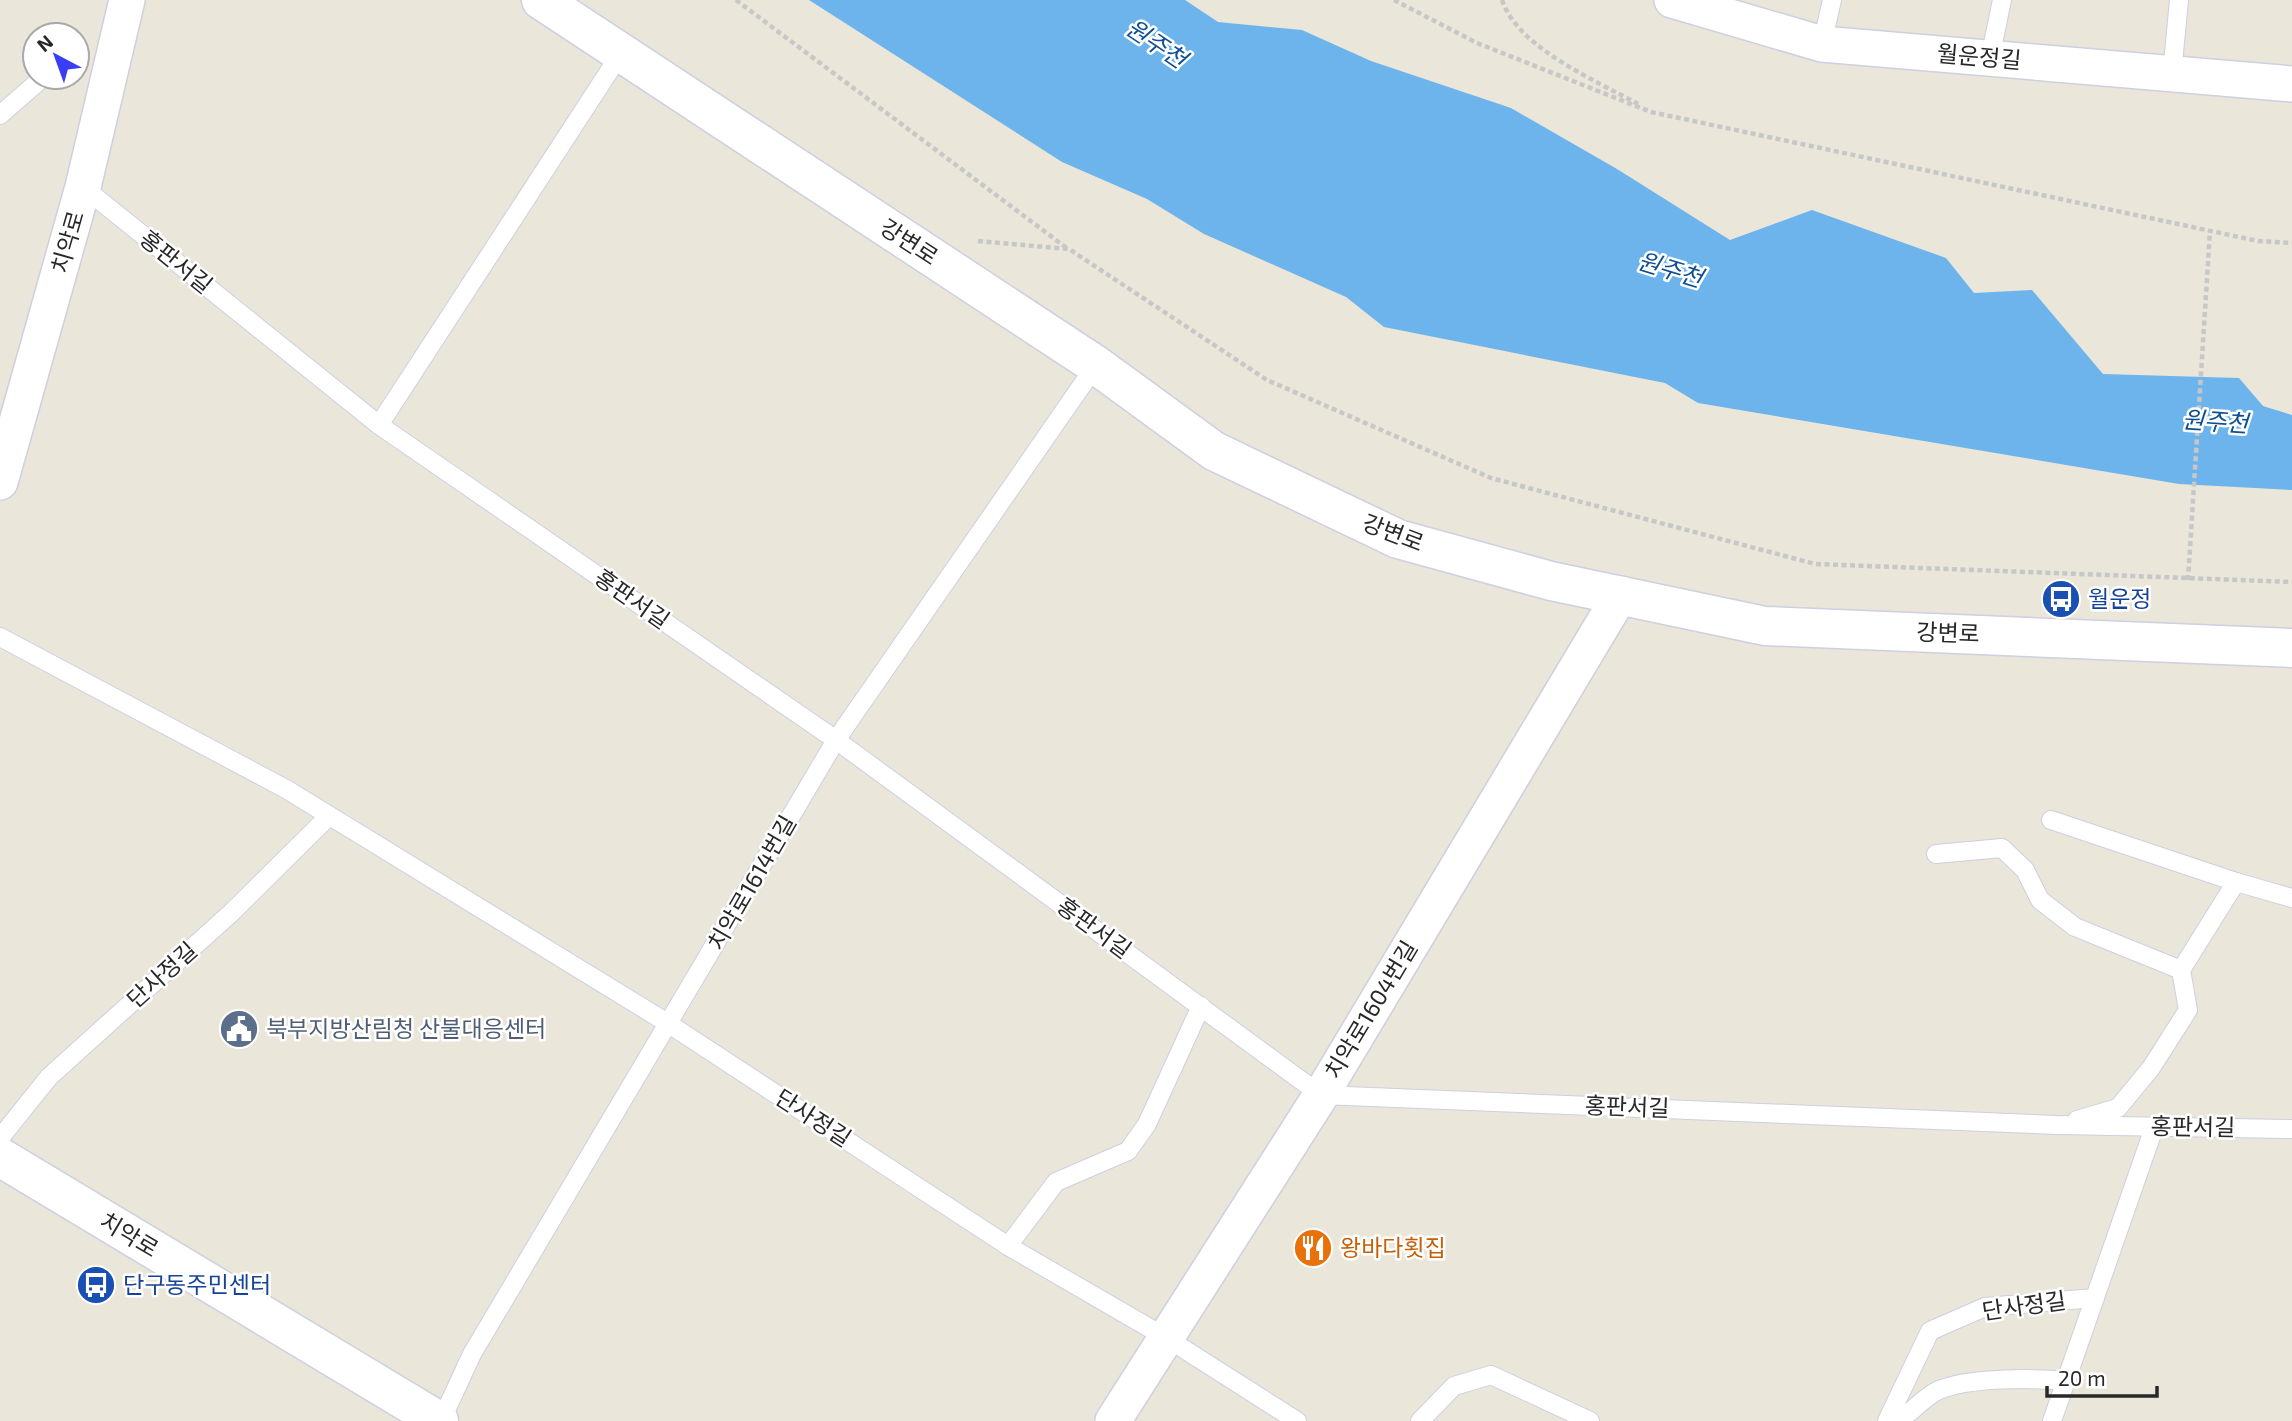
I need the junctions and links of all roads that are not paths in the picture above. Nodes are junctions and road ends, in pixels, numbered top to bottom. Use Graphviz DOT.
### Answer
graph roads {
  1 [pos="127,0"];
  2 [pos="541,0"];
  3 [pos="1672,0"];
  4 [pos="1832,0"];
  5 [pos="2002,0"];
  6 [pos="2179,0"];
  7 [pos="1822,44"];
  8 [pos="621,53"];
  9 [pos="1990,58"];
  10 [pos="2172,74"];
  11 [pos="2292,84"];
  12 [pos="28,91"];
  13 [pos="0,115"];
  14 [pos="83,187"];
  15 [pos="1096,365"];
  16 [pos="379,425"];
  17 [pos="0,482"];
  18 [pos="1621,594"];
  19 [pos="0,637"];
  20 [pos="2292,649"];
  21 [pos="836,740"];
  22 [pos="329,816"];
  23 [pos="2051,820"];
  24 [pos="1936,854"];
  25 [pos="2236,882"];
  26 [pos="2292,898"];
  27 [pos="2181,970"];
  28 [pos="1201,1006"];
  29 [pos="669,1024"];
  30 [pos="1321,1095"];
  31 [pos="2057,1125"];
  32 [pos="2155,1125"];
  33 [pos="2292,1129"];
  34 [pos="0,1138"];
  35 [pos="0,1157"];
  36 [pos="1007,1246"];
  37 [pos="2095,1298"];
  38 [pos="1166,1337"];
  39 [pos="2067,1381"];
  40 [pos="440,1421"];
  41 [pos="1113,1421"];
  42 [pos="1297,1421"];
  43 [pos="1420,1421"];
  44 [pos="1590,1421"];
  45 [pos="1886,1421"];
  46 [pos="1898,1421"];
  47 [pos="2052,1421"];
  1 -- 14 [label="street, 치악로"];
  2 -- 8 [label="street, 강변로"];
  3 -- 7 [label="street, 월운정길"];
  4 -- 7 [label="lane"];
  5 -- 9 [label="lane"];
  6 -- 10 [label="lane"];
  7 -- 9 [label="street, 월운정길"];
  8 -- 15 [label="street, 강변로"];
  8 -- 16 [label="lane"];
  9 -- 10 [label="street, 월운정길"];
  10 -- 11 [label="street, 월운정길"];
  12 -- 13 [label="lane"];
  14 -- 16 [label="lane, 홍판서길"];
  14 -- 17 [label="street, 치악로"];
  15 -- 18 [label="street, 강변로"];
  15 -- 21 [label="lane, 치악로1614번길"];
  16 -- 21 [label="lane, 홍판서길"];
  18 -- 20 [label="street, 강변로"];
  18 -- 30 [label="street, 치악로1604번길"];
  19 -- 22 [label="lane, 단사정길"];
  21 -- 28 [label="lane, 홍판서길"];
  21 -- 29 [label="lane, 치악로1614번길"];
  22 -- 29 [label="lane, 단사정길"];
  22 -- 34 [label="lane, 단사정길"];
  23 -- 25 [label="lane"];
  24 -- 27 [label="lane"];
  25 -- 26 [label="lane"];
  25 -- 27 [label="lane"];
  27 -- 31 [label="lane"];
  28 -- 30 [label="lane, 홍판서길"];
  28 -- 36 [label="lane"];
  29 -- 36 [label="lane, 단사정길"];
  29 -- 40 [label="lane, 치악로1614번길"];
  30 -- 31 [label="lane, 홍판서길"];
  30 -- 38 [label="street, 치악로1604번길"];
  31 -- 32 [label="lane, 홍판서길"];
  32 -- 33 [label="lane, 홍판서길"];
  32 -- 37 [label="lane, 단사정길"];
  35 -- 40 [label="street, 치악로"];
  36 -- 38 [label="lane, 단사정길"];
  37 -- 39 [label="lane, 단사정길"];
  37 -- 45 [label="lane, 단사정길"];
  38 -- 41 [label="street, 치악로1604번길"];
  38 -- 42 [label="lane, 단사정길"];
  39 -- 46 [label="lane"];
  39 -- 47 [label="lane, 단사정길"];
  43 -- 44 [label="lane"];
}
